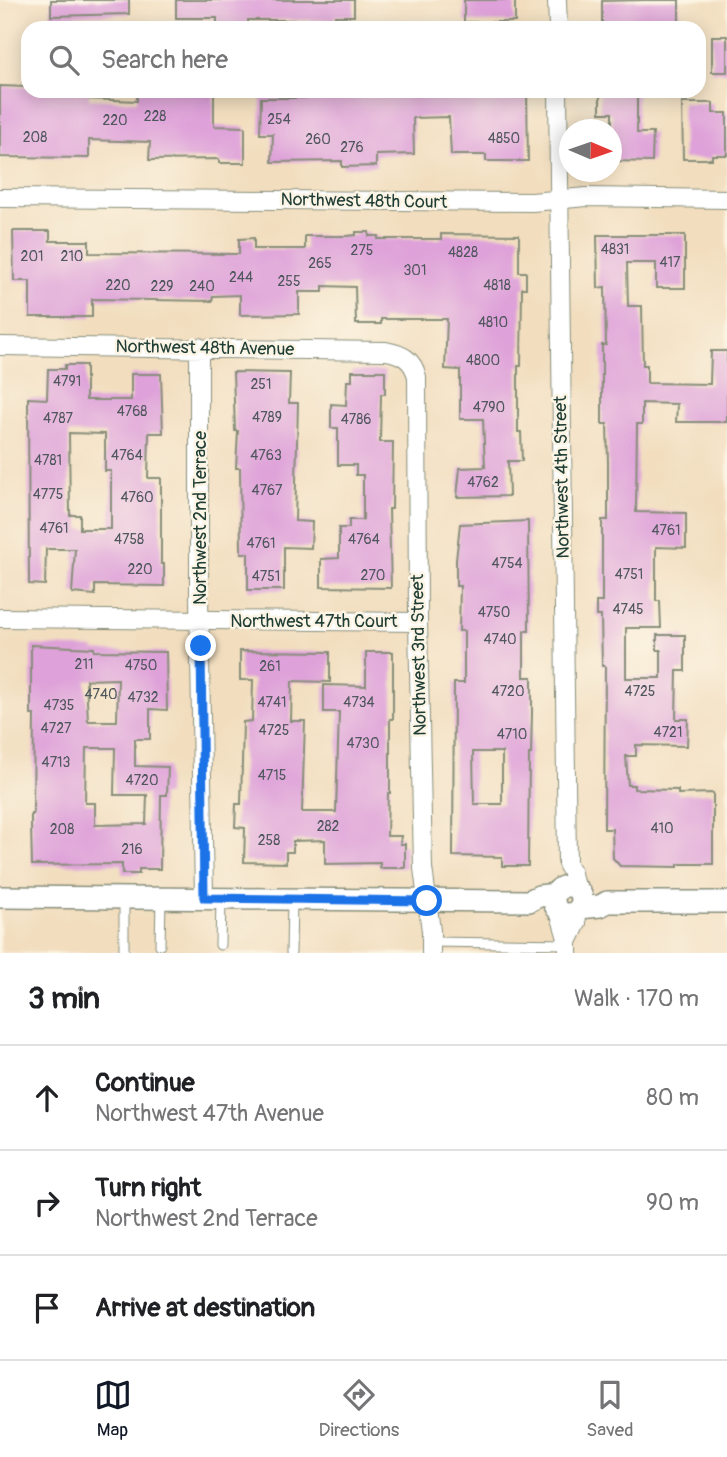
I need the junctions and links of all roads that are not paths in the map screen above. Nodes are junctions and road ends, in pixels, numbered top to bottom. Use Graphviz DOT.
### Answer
graph roads {
  1 [pos="558,0"];
  2 [pos="558,21"];
  3 [pos="558,98"];
  4 [pos="0,198"];
  5 [pos="727,198"];
  6 [pos="559,200"];
  7 [pos="0,346"];
  8 [pos="199,348"];
  9 [pos="408,359"];
  10 [pos="0,618"];
  11 [pos="200,621"];
  12 [pos="418,622"];
  13 [pos="0,897"];
  14 [pos="124,899"];
  15 [pos="161,899"];
  16 [pos="213,899"];
  17 [pos="292,900"];
  18 [pos="567,900"];
  19 [pos="427,901"];
  20 [pos="727,902"];
  21 [pos="160,945"];
  22 [pos="220,945"];
  23 [pos="568,947"];
  24 [pos="431,948"];
  25 [pos="124,953"];
  26 [pos="291,953"];
  1 -- 2 [label="street"];
  3 -- 6 [label="street, Northwest 4th Street"];
  4 -- 6 [label="street, Northwest 48th Court"];
  5 -- 6 [label="street, Northwest 48th Court"];
  6 -- 18 [label="street, Northwest 4th Street"];
  7 -- 8 [label="street, Northwest 48th Avenue"];
  8 -- 9 [label="street, Northwest 48th Avenue"];
  8 -- 11 [label="street, Northwest 2nd Terrace"];
  9 -- 12 [label="street, Northwest 3rd Street"];
  10 -- 11 [label="street, Northwest 47th Court"];
  11 -- 12 [label="street, Northwest 47th Court"];
  11 -- 16 [label="street, Northwest 2nd Terrace"];
  12 -- 19 [label="street, Northwest 3rd Street"];
  13 -- 14 [label="street"];
  14 -- 15 [label="street"];
  14 -- 25 [label="lane"];
  15 -- 16 [label="street"];
  15 -- 21 [label="lane"];
  16 -- 17 [label="street"];
  16 -- 22 [label="lane"];
  17 -- 19 [label="street"];
  17 -- 26 [label="lane"];
  18 -- 19 [label="street"];
  18 -- 20 [label="street"];
  18 -- 23 [label="street"];
  19 -- 24 [label="street, Northwest 3rd Street"];
  23 -- 24 [label="lane"];
}
